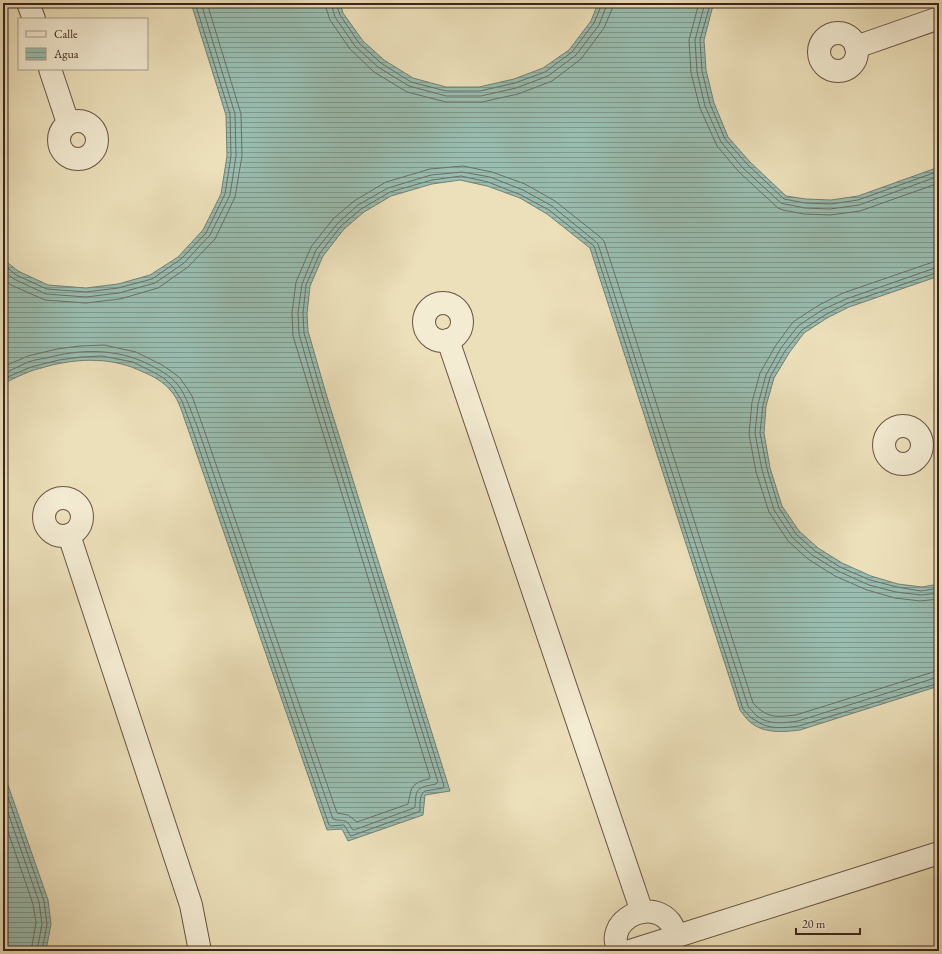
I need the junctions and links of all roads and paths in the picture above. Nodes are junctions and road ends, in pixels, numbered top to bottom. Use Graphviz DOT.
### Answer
graph roads {
  1 [pos="28,3"];
  2 [pos="34,18"];
  3 [pos="939,18"];
  4 [pos="856,47"];
  5 [pos="50,70"];
  6 [pos="68,123"];
  7 [pos="448,340"];
  8 [pos="69,535"];
  9 [pos="939,853"];
  10 [pos="642,912"];
  11 [pos="677,936"];
  12 [pos="200,951"];
  13 [pos="619,951"];
  14 [pos="630,951"];
  1 -- 2 [label="street"];
  3 -- 4 [label="street"];
  5 -- 6 [label="street"];
  7 -- 10 [label="street"];
  8 -- 12 [label="street"];
  9 -- 11 [label="street"];
  10 -- 11 [label="street"];
  10 -- 13 [label="street"];
  11 -- 14 [label="street"];
}
